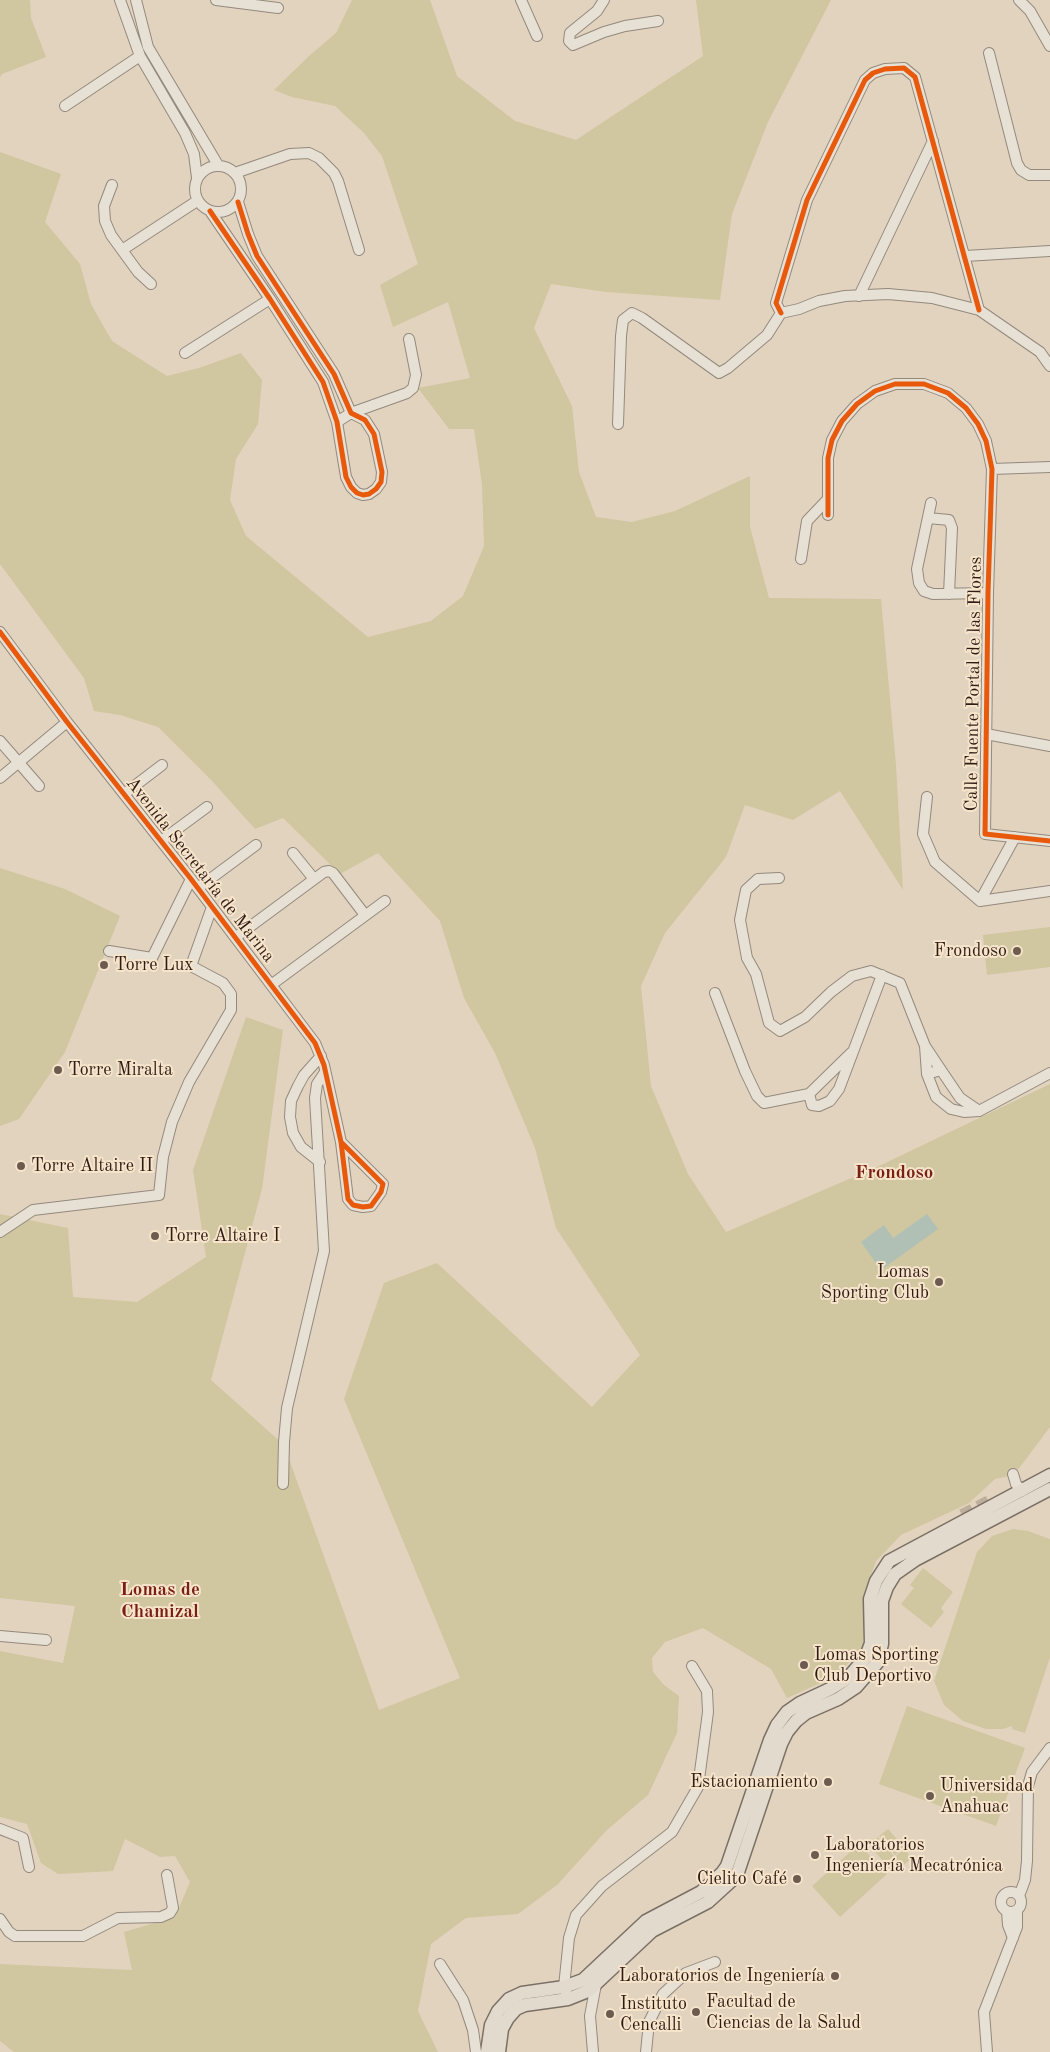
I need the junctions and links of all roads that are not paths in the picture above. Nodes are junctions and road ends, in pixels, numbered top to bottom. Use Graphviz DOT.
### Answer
graph roads {
  1 [pos="120,0"];
  2 [pos="136,0"];
  3 [pos="216,0"];
  4 [pos="521,0"];
  5 [pos="604,0"];
  6 [pos="1018,0"];
  7 [pos="278,8"];
  8 [pos="658,21"];
  9 [pos="537,36"];
  10 [pos="1050,46"];
  11 [pos="989,53"];
  12 [pos="140,56"];
  13 [pos="65,106"];
  14 [pos="934,141"];
  15 [pos="218,166"];
  16 [pos="235,173"];
  17 [pos="1050,175"];
  18 [pos="197,178"];
  19 [pos="112,185"];
  20 [pos="198,201"];
  21 [pos="238,202"];
  22 [pos="210,211"];
  23 [pos="122,250"];
  24 [pos="359,250"];
  25 [pos="1050,251"];
  26 [pos="965,256"];
  27 [pos="151,284"];
  28 [pos="859,296"];
  29 [pos="270,298"];
  30 [pos="979,310"];
  31 [pos="781,313"];
  32 [pos="409,339"];
  33 [pos="185,353"];
  34 [pos="1050,366"];
  35 [pos="351,413"];
  36 [pos="337,422"];
  37 [pos="618,424"];
  38 [pos="1050,468"];
  39 [pos="992,469"];
  40 [pos="828,500"];
  41 [pos="931,503"];
  42 [pos="828,515"];
  43 [pos="928,518"];
  44 [pos="801,559"];
  45 [pos="949,594"];
  46 [pos="988,594"];
  47 [pos="0,632"];
  48 [pos="67,722"];
  49 [pos="986,734"];
  50 [pos="0,741"];
  51 [pos="1050,746"];
  52 [pos="19,762"];
  53 [pos="162,765"];
  54 [pos="0,778"];
  55 [pos="39,786"];
  56 [pos="124,794"];
  57 [pos="927,797"];
  58 [pos="207,807"];
  59 [pos="1015,837"];
  60 [pos="161,841"];
  61 [pos="1050,841"];
  62 [pos="256,845"];
  63 [pos="293,853"];
  64 [pos="778,878"];
  65 [pos="191,879"];
  66 [pos="314,879"];
  67 [pos="198,888"];
  68 [pos="1050,891"];
  69 [pos="385,901"];
  70 [pos="980,901"];
  71 [pos="212,907"];
  72 [pos="365,915"];
  73 [pos="236,938"];
  74 [pos="109,951"];
  75 [pos="882,975"];
  76 [pos="272,985"];
  77 [pos="716,993"];
  78 [pos="925,1046"];
  79 [pos="851,1053"];
  80 [pos="321,1056"];
  81 [pos="942,1070"];
  82 [pos="326,1072"];
  83 [pos="1050,1073"];
  84 [pos="927,1074"];
  85 [pos="809,1094"];
  86 [pos="960,1098"];
  87 [pos="951,1109"];
  88 [pos="980,1111"];
  89 [pos="341,1142"];
  90 [pos="320,1162"];
  91 [pos="0,1232"];
  92 [pos="1013,1474"];
  93 [pos="1050,1475"];
  94 [pos="283,1484"];
  95 [pos="1050,1489"];
  96 [pos="1022,1491"];
  97 [pos="962,1514"];
  98 [pos="890,1561"];
  99 [pos="0,1636"];
  100 [pos="46,1640"];
  101 [pos="692,1666"];
  102 [pos="1050,1748"];
  103 [pos="0,1829"];
  104 [pos="29,1867"];
  105 [pos="167,1875"];
  106 [pos="1015,1894"];
  107 [pos="1012,1910"];
  108 [pos="0,1919"];
  109 [pos="715,1962"];
  110 [pos="440,1964"];
  111 [pos="592,1980"];
  112 [pos="566,1993"];
  113 [pos="476,2052"];
  114 [pos="487,2052"];
  115 [pos="499,2052"];
  116 [pos="593,2052"];
  117 [pos="646,2052"];
  118 [pos="987,2052"];
  1 -- 12 [label="street"];
  2 -- 15 [label="street"];
  3 -- 7 [label="street"];
  4 -- 9 [label="street"];
  5 -- 8 [label="street"];
  6 -- 10 [label="street"];
  11 -- 17 [label="street"];
  12 -- 13 [label="street"];
  12 -- 18 [label="street"];
  14 -- 26 [label="street"];
  14 -- 28 [label="street"];
  14 -- 31 [label="street"];
  15 -- 16 [label="street"];
  15 -- 18 [label="street"];
  16 -- 21 [label="street"];
  16 -- 24 [label="street"];
  18 -- 20 [label="street"];
  19 -- 23 [label="street"];
  20 -- 22 [label="street"];
  20 -- 23 [label="street"];
  21 -- 22 [label="street"];
  21 -- 35 [label="street"];
  22 -- 29 [label="street"];
  23 -- 27 [label="street"];
  25 -- 26 [label="street"];
  26 -- 30 [label="street"];
  28 -- 30 [label="street"];
  28 -- 31 [label="street"];
  29 -- 33 [label="street"];
  29 -- 36 [label="street"];
  30 -- 34 [label="street"];
  31 -- 37 [label="street"];
  32 -- 35 [label="street"];
  35 -- 36 [label="street"];
  35 -- 36 [label="street"];
  38 -- 39 [label="street"];
  39 -- 40 [label="street, Calle Fuente Portal de las Flores"];
  39 -- 46 [label="street, Calle Fuente Portal de las Flores"];
  40 -- 42 [label="street, Calle Fuente Portal de las Flores"];
  40 -- 44 [label="street"];
  41 -- 43 [label="street"];
  43 -- 45 [label="street"];
  43 -- 45 [label="street"];
  45 -- 46 [label="street"];
  46 -- 49 [label="street, Calle Fuente Portal de las Flores"];
  47 -- 48 [label="street, Avenida Secretaría de Marina"];
  48 -- 52 [label="street"];
  48 -- 56 [label="street, Avenida Secretaría de Marina"];
  49 -- 51 [label="street"];
  49 -- 59 [label="street, Calle Fuente Portal de las Flores"];
  50 -- 52 [label="street"];
  52 -- 54 [label="street"];
  52 -- 55 [label="street"];
  53 -- 56 [label="street"];
  56 -- 60 [label="street, Avenida Secretaría de Marina"];
  57 -- 70 [label="street"];
  58 -- 60 [label="street"];
  59 -- 61 [label="street, Calle Fuente Portal de las Flores"];
  59 -- 70 [label="street"];
  60 -- 65 [label="street, Avenida Secretaría de Marina"];
  62 -- 67 [label="street"];
  63 -- 66 [label="street"];
  64 -- 75 [label="street"];
  65 -- 67 [label="street, Avenida Secretaría de Marina"];
  65 -- 74 [label="street"];
  66 -- 72 [label="street"];
  66 -- 73 [label="street"];
  67 -- 71 [label="street, Avenida Secretaría de Marina"];
  68 -- 70 [label="street"];
  69 -- 72 [label="street"];
  71 -- 73 [label="street, Avenida Secretaría de Marina"];
  71 -- 91 [label="street"];
  72 -- 76 [label="street"];
  73 -- 76 [label="street, Avenida Secretaría de Marina"];
  75 -- 78 [label="street"];
  75 -- 79 [label="street"];
  76 -- 80 [label="street, Avenida Secretaría de Marina"];
  77 -- 85 [label="street"];
  78 -- 81 [label="street"];
  78 -- 84 [label="street"];
  79 -- 85 [label="street"];
  79 -- 85 [label="street"];
  80 -- 82 [label="street, Avenida Secretaría de Marina"];
  80 -- 90 [label="street"];
  81 -- 84 [label="street"];
  81 -- 86 [label="street"];
  82 -- 89 [label="street, Avenida Secretaría de Marina"];
  82 -- 90 [label="street"];
  83 -- 88 [label="street"];
  84 -- 87 [label="street"];
  86 -- 87 [label="street"];
  86 -- 88 [label="street"];
  87 -- 88 [label="street"];
  89 -- 89 [label="street, Avenida Secretaría de Marina"];
  90 -- 94 [label="street"];
  92 -- 96 [label="street"];
  93 -- 96 [label="main road"];
  95 -- 111 [label="main road"];
  96 -- 98 [label="main road"];
  97 -- 98 [label="main road"];
  98 -- 111 [label="main road"];
  99 -- 100 [label="street"];
  101 -- 112 [label="street"];
  102 -- 106 [label="street"];
  103 -- 104 [label="street"];
  105 -- 108 [label="street"];
  106 -- 107 [label="street"];
  106 -- 107 [label="street"];
  107 -- 118 [label="street"];
  109 -- 117 [label="street"];
  110 -- 113 [label="street"];
  111 -- 112 [label="main road"];
  111 -- 116 [label="street"];
  112 -- 114 [label="main road"];
  112 -- 115 [label="main road"];
}
